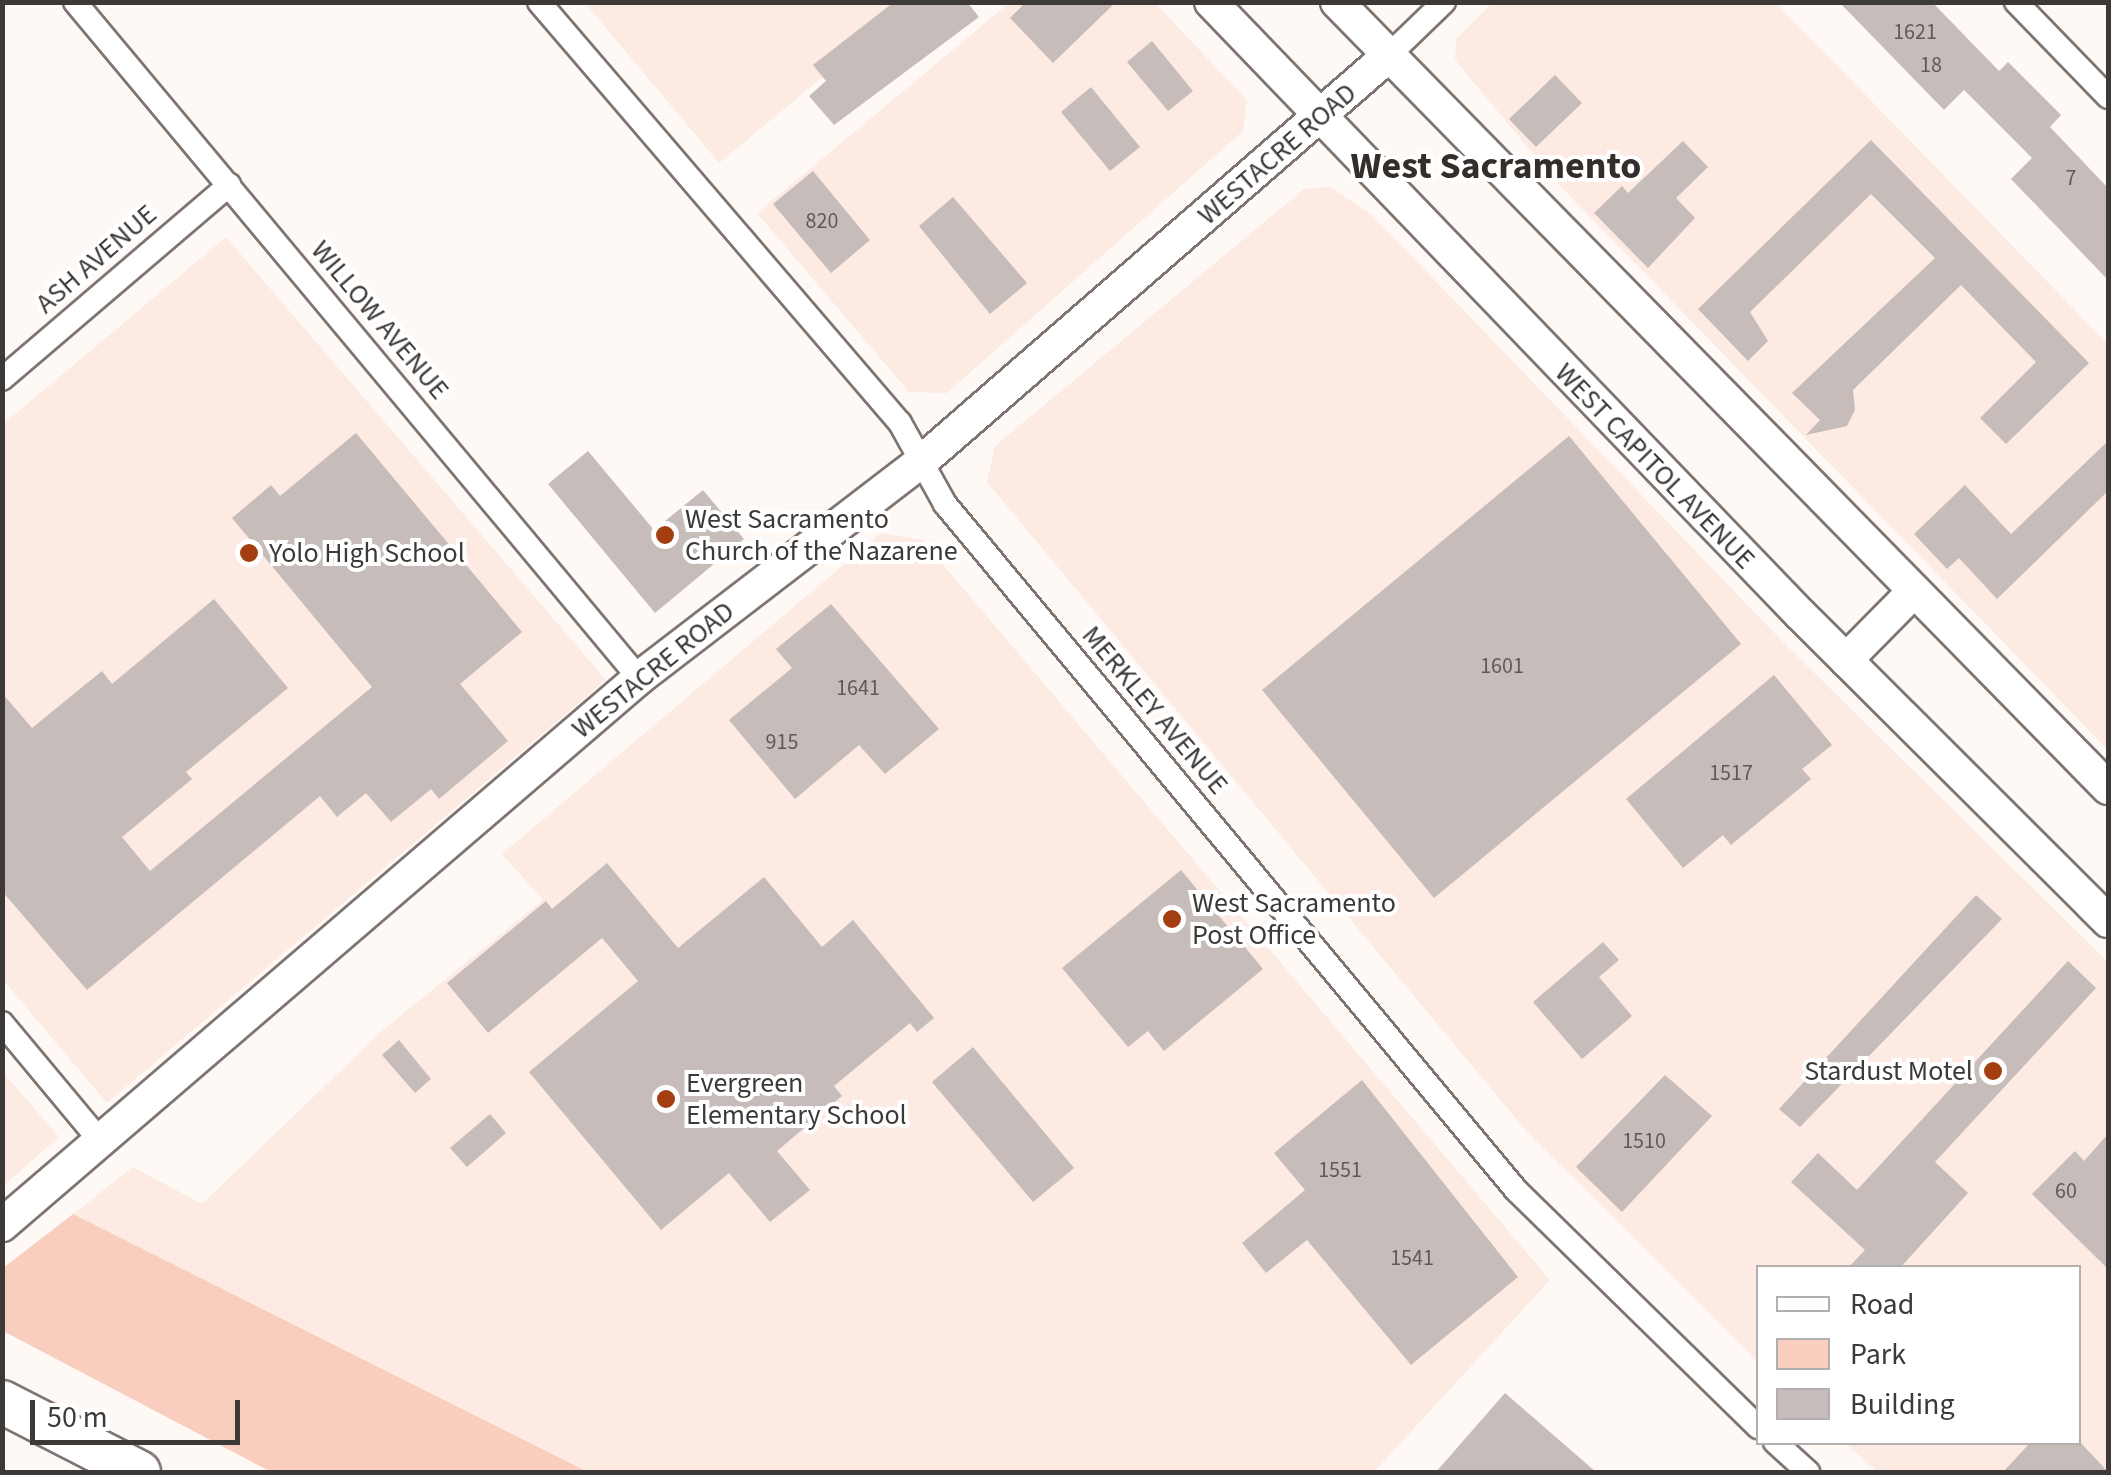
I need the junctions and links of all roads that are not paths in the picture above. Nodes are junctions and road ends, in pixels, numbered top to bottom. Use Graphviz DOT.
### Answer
graph roads {
  1 [pos="74,2"];
  2 [pos="539,2"];
  3 [pos="1211,2"];
  4 [pos="1336,2"];
  5 [pos="1444,2"];
  6 [pos="2016,2"];
  7 [pos="1388,56"];
  8 [pos="2108,97"];
  9 [pos="1320,118"];
  10 [pos="228,185"];
  11 [pos="2,378"];
  12 [pos="921,462"];
  13 [pos="1914,590"];
  14 [pos="1846,660"];
  15 [pos="640,678"];
  16 [pos="2108,788"];
  17 [pos="2108,921"];
  18 [pos="2,1023"];
  19 [pos="102,1143"];
  20 [pos="2,1226"];
  21 [pos="2,1405"];
  22 [pos="1756,1425"];
  23 [pos="1779,1445"];
  24 [pos="104,1472"];
  25 [pos="139,1472"];
  26 [pos="1808,1472"];
  1 -- 10 [label="street, WILLOW AVENUE"];
  2 -- 12 [label="street, MERKLEY AVENUE"];
  3 -- 9 [label="main road, WEST CAPITOL AVENUE"];
  4 -- 7 [label="main road"];
  5 -- 7 [label="street, WESTACRE ROAD"];
  6 -- 8 [label="street"];
  7 -- 9 [label="main road, WESTACRE ROAD"];
  7 -- 13 [label="main road"];
  9 -- 12 [label="main road, WESTACRE ROAD"];
  9 -- 14 [label="main road, WEST CAPITOL AVENUE"];
  10 -- 11 [label="street, ASH AVENUE"];
  10 -- 15 [label="street, WILLOW AVENUE"];
  12 -- 15 [label="main road, WESTACRE ROAD"];
  12 -- 22 [label="street, MERKLEY AVENUE"];
  13 -- 14 [label="main road"];
  13 -- 16 [label="main road"];
  14 -- 17 [label="main road, WEST CAPITOL AVENUE"];
  15 -- 19 [label="main road, WESTACRE ROAD"];
  18 -- 19 [label="street"];
  19 -- 20 [label="main road, WESTACRE ROAD"];
  21 -- 24 [label="highway"];
  21 -- 25 [label="highway"];
  23 -- 26 [label="street"];
}
